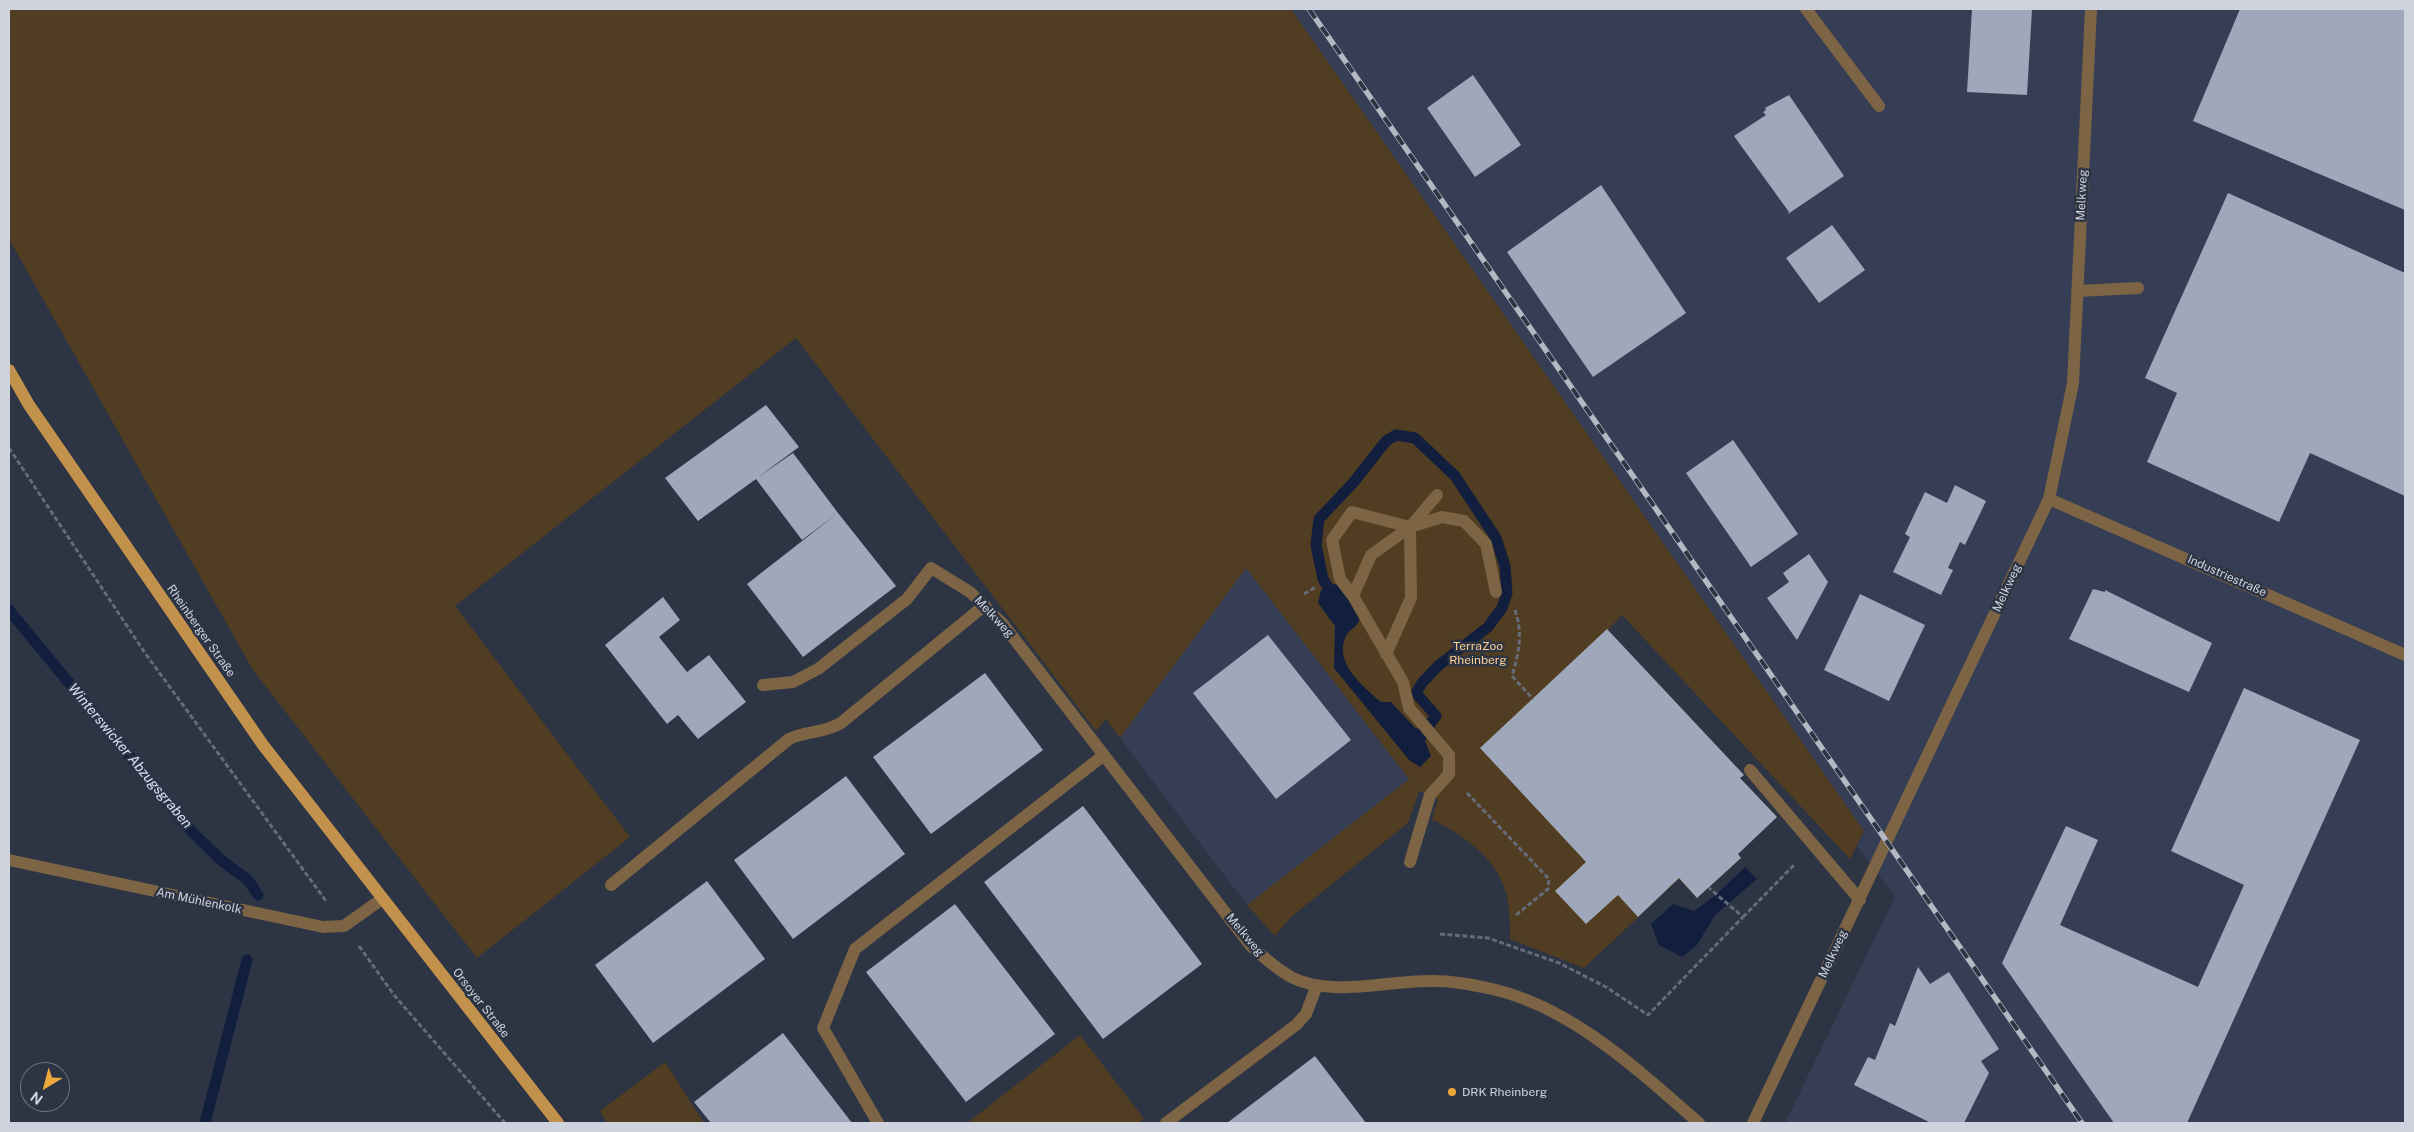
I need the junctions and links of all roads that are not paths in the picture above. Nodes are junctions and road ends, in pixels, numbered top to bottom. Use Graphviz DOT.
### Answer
graph roads {
  1 [pos="1806,9"];
  2 [pos="2091,9"];
  3 [pos="1879,106"];
  4 [pos="2138,288"];
  5 [pos="2077,291"];
  6 [pos="9,370"];
  7 [pos="1437,495"];
  8 [pos="2049,499"];
  9 [pos="1410,527"];
  10 [pos="1496,592"];
  11 [pos="1353,596"];
  12 [pos="985,605"];
  13 [pos="1386,654"];
  14 [pos="2405,655"];
  15 [pos="764,685"];
  16 [pos="1104,755"];
  17 [pos="1750,770"];
  18 [pos="9,860"];
  19 [pos="1410,862"];
  20 [pos="611,885"];
  21 [pos="382,900"];
  22 [pos="1860,900"];
  23 [pos="1317,985"];
  24 [pos="558,1123"];
  25 [pos="878,1123"];
  26 [pos="1166,1123"];
  27 [pos="1699,1123"];
  28 [pos="1753,1123"];
  1 -- 3 [label="street"];
  2 -- 5 [label="street, Melkweg"];
  4 -- 5 [label="street"];
  5 -- 8 [label="street, Melkweg"];
  6 -- 21 [label="main road, Rheinberger Straße"];
  7 -- 9 [label="street"];
  8 -- 14 [label="street, Industriestraße"];
  8 -- 22 [label="street, Melkweg"];
  9 -- 10 [label="street"];
  9 -- 11 [label="street"];
  9 -- 11 [label="street"];
  9 -- 13 [label="street"];
  11 -- 13 [label="street"];
  12 -- 15 [label="street, Melkweg"];
  12 -- 16 [label="street, Melkweg"];
  12 -- 20 [label="street"];
  13 -- 19 [label="street"];
  16 -- 23 [label="street, Melkweg"];
  16 -- 25 [label="street"];
  17 -- 22 [label="street"];
  18 -- 21 [label="street, Am Mühlenkolk"];
  21 -- 24 [label="main road, Orsoyer Straße"];
  22 -- 28 [label="street, Melkweg"];
  23 -- 26 [label="street"];
  23 -- 27 [label="street, Melkweg"];
}
